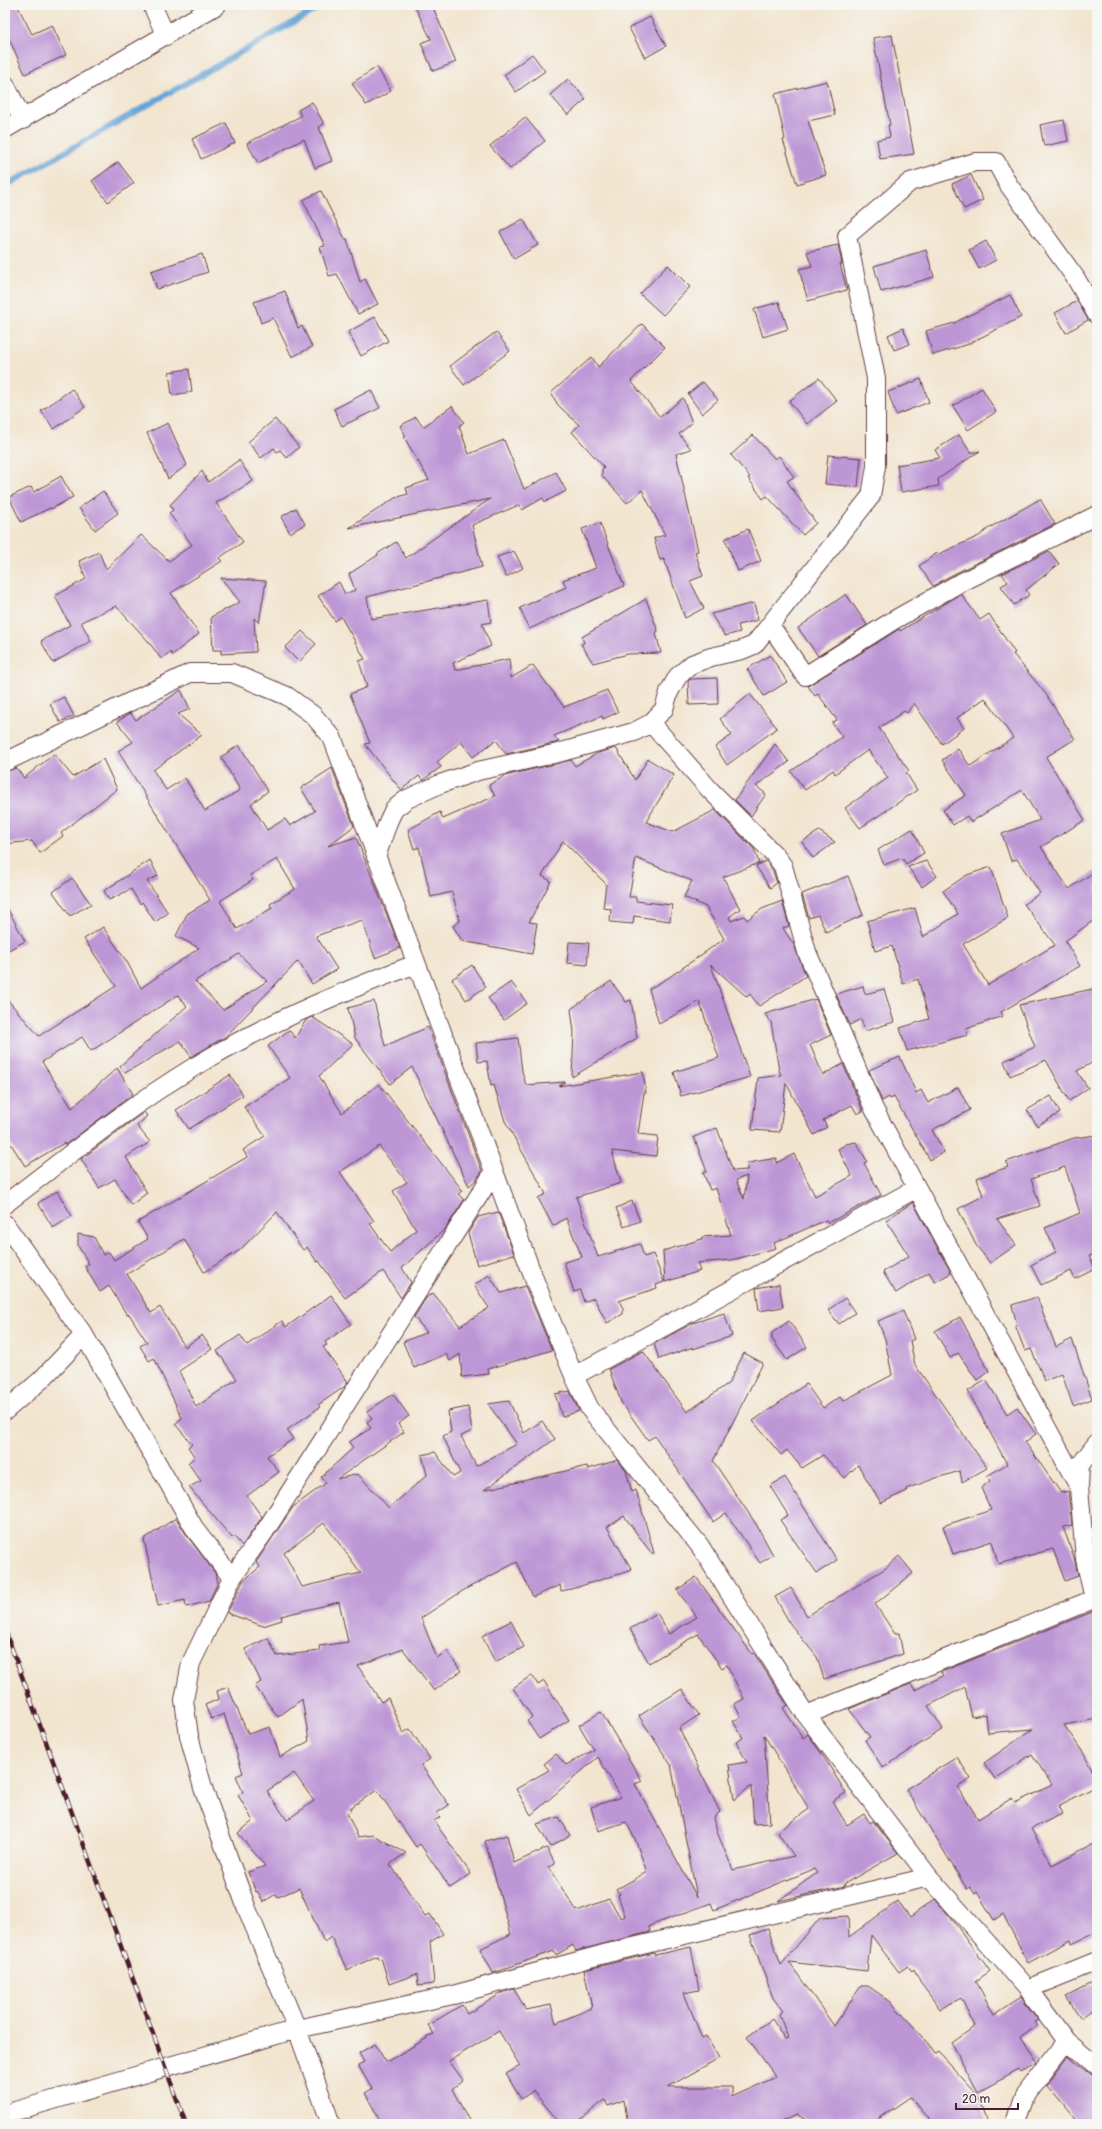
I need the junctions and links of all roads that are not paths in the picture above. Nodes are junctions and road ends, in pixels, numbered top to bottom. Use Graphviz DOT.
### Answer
graph roads {
  1 [pos="152,5"];
  2 [pos="217,5"];
  3 [pos="166,36"];
  4 [pos="5,84"];
  5 [pos="22,120"];
  6 [pos="5,130"];
  7 [pos="1097,314"];
  8 [pos="1097,515"];
  9 [pos="770,624"];
  10 [pos="651,723"];
  11 [pos="5,762"];
  12 [pos="376,857"];
  13 [pos="416,964"];
  14 [pos="494,1172"];
  15 [pos="917,1188"];
  16 [pos="5,1204"];
  17 [pos="5,1224"];
  18 [pos="84,1335"];
  19 [pos="574,1376"];
  20 [pos="5,1411"];
  21 [pos="1097,1442"];
  22 [pos="1079,1487"];
  23 [pos="232,1578"];
  24 [pos="1096,1604"];
  25 [pos="806,1715"];
  26 [pos="928,1877"];
  27 [pos="1097,1961"];
  28 [pos="1028,1989"];
  29 [pos="297,2029"];
  30 [pos="1066,2041"];
  31 [pos="1097,2067"];
  32 [pos="5,2114"];
  33 [pos="331,2124"];
  34 [pos="1015,2124"];
  1 -- 3 [label="street"];
  2 -- 3 [label="street"];
  3 -- 5 [label="street"];
  4 -- 5 [label="street"];
  5 -- 6 [label="street"];
  7 -- 9 [label="street"];
  8 -- 9 [label="street"];
  9 -- 10 [label="street"];
  10 -- 12 [label="street"];
  10 -- 15 [label="street"];
  11 -- 12 [label="street"];
  12 -- 13 [label="street"];
  13 -- 14 [label="street"];
  13 -- 16 [label="street"];
  14 -- 19 [label="street"];
  14 -- 23 [label="street"];
  15 -- 19 [label="street"];
  15 -- 22 [label="street"];
  17 -- 18 [label="street"];
  18 -- 20 [label="street"];
  18 -- 23 [label="street"];
  19 -- 25 [label="street"];
  21 -- 22 [label="street"];
  22 -- 24 [label="street"];
  23 -- 29 [label="street"];
  24 -- 25 [label="street"];
  25 -- 26 [label="street"];
  26 -- 28 [label="street"];
  26 -- 29 [label="street"];
  27 -- 28 [label="street"];
  28 -- 30 [label="street"];
  29 -- 32 [label="street"];
  29 -- 33 [label="street"];
  30 -- 31 [label="street"];
  30 -- 34 [label="street"];
}
